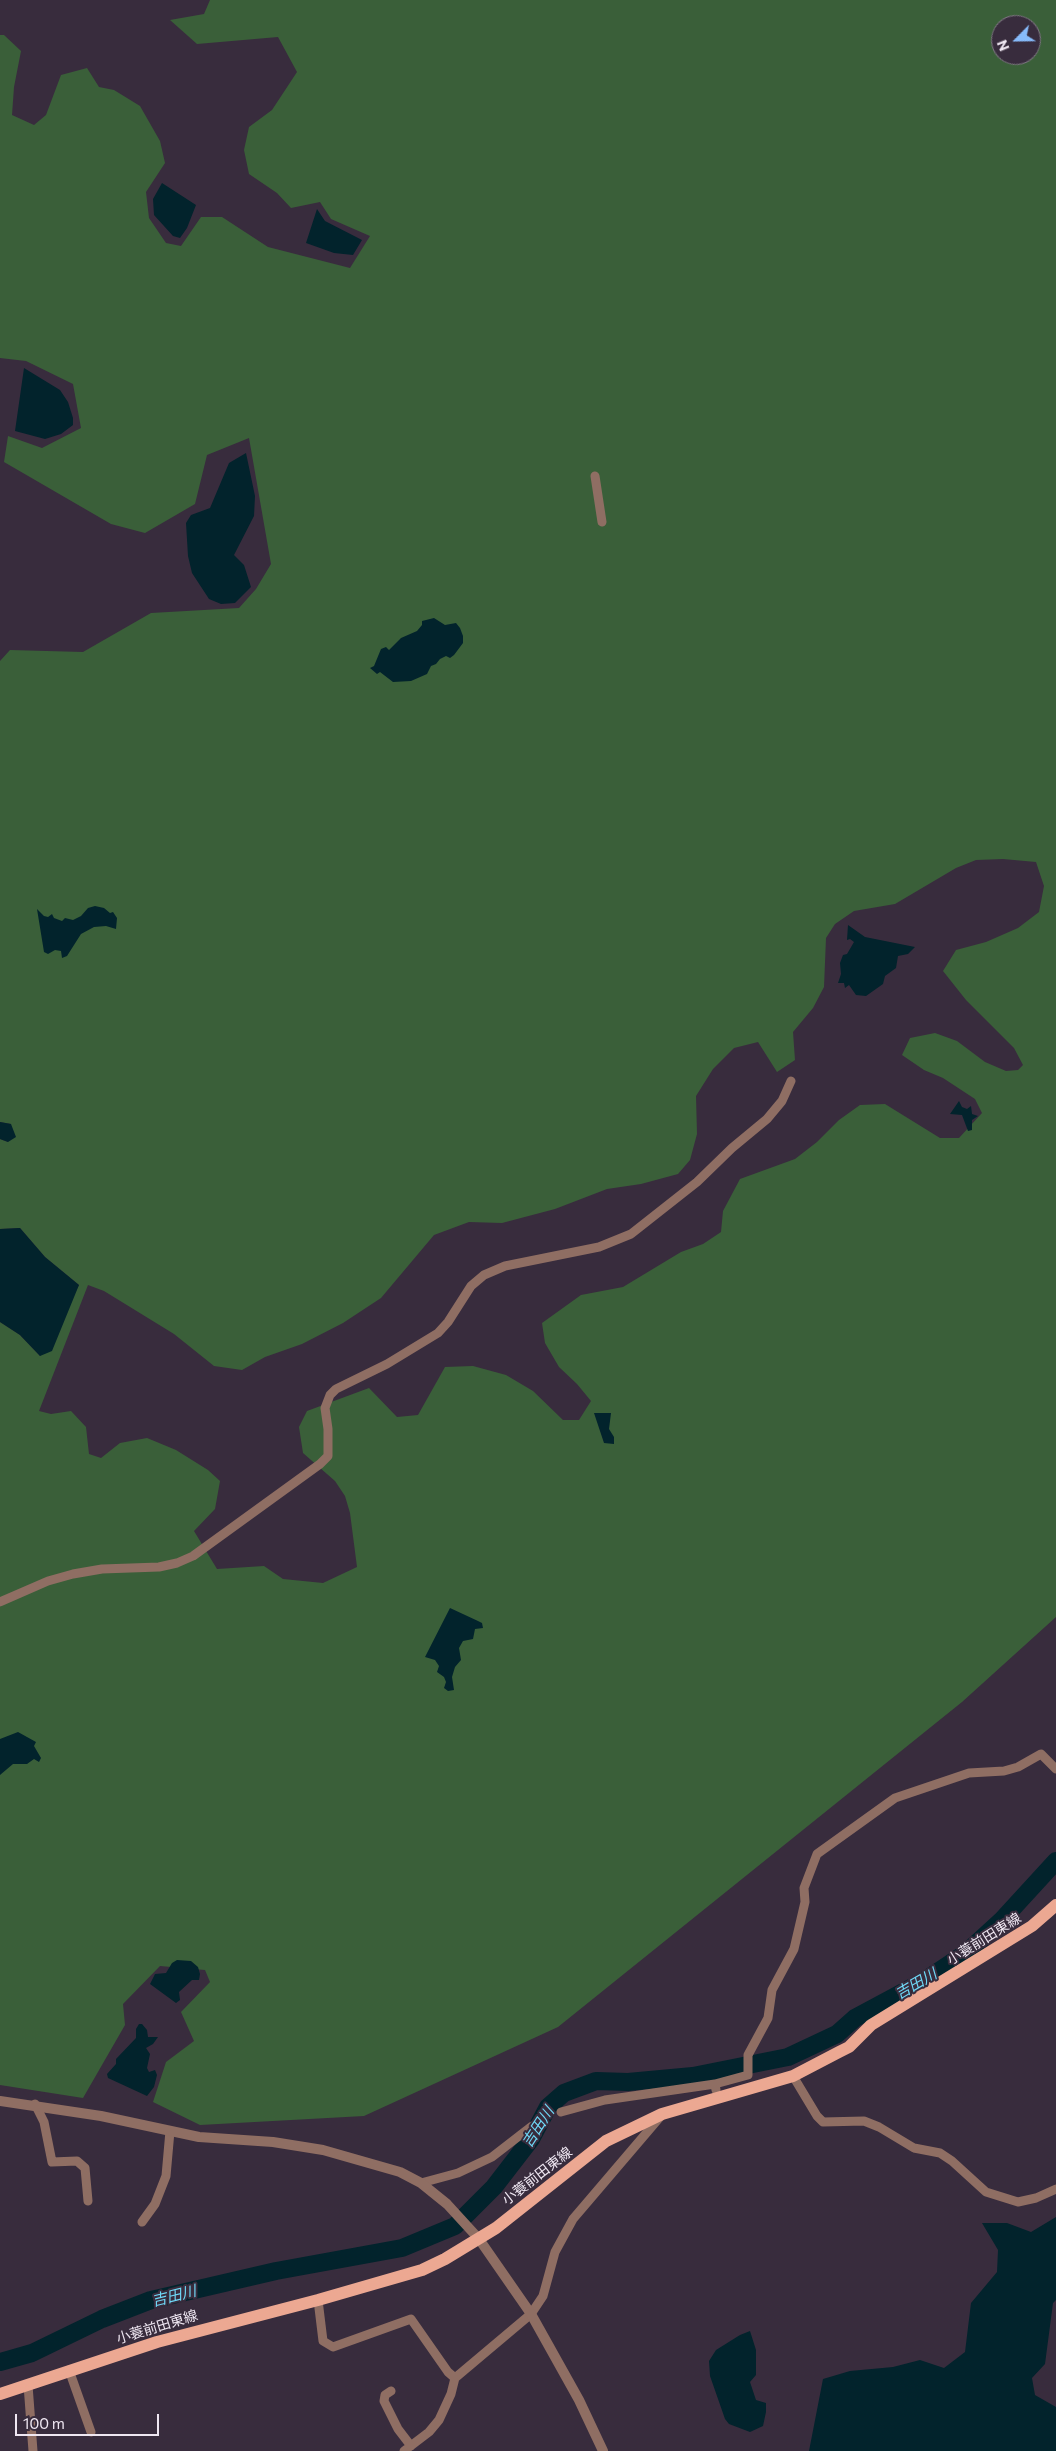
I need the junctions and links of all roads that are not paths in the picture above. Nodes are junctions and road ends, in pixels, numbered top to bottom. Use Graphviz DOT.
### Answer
graph roads {
  1 [pos="595,476"];
  2 [pos="602,522"];
  3 [pos="791,1080"];
  4 [pos="0,1602"];
  5 [pos="1056,1769"];
  6 [pos="1056,1905"];
  7 [pos="793,2076"];
  8 [pos="715,2084"];
  9 [pos="717,2097"];
  10 [pos="0,2100"];
  11 [pos="35,2104"];
  12 [pos="561,2112"];
  13 [pos="662,2114"];
  14 [pos="532,2126"];
  15 [pos="170,2131"];
  16 [pos="421,2183"];
  17 [pos="1056,2189"];
  18 [pos="88,2201"];
  19 [pos="142,2222"];
  20 [pos="479,2239"];
  21 [pos="318,2300"];
  22 [pos="531,2314"];
  23 [pos="69,2370"];
  24 [pos="456,2378"];
  25 [pos="28,2385"];
  26 [pos="391,2391"];
  27 [pos="0,2394"];
  28 [pos="91,2432"];
  29 [pos="408,2449"];
  30 [pos="33,2451"];
  31 [pos="603,2451"];
  1 -- 2 [label="street"];
  3 -- 4 [label="street"];
  5 -- 8 [label="street"];
  6 -- 7 [label="main road, 小蓑前田東線"];
  7 -- 9 [label="main road, 小蓑前田東線"];
  7 -- 17 [label="street"];
  8 -- 9 [label="street"];
  8 -- 12 [label="street"];
  9 -- 13 [label="main road, 小蓑前田東線"];
  10 -- 11 [label="street"];
  11 -- 15 [label="street"];
  11 -- 18 [label="street"];
  13 -- 20 [label="main road, 小蓑前田東線"];
  13 -- 22 [label="street"];
  14 -- 16 [label="street"];
  15 -- 16 [label="street"];
  15 -- 19 [label="street"];
  16 -- 20 [label="street"];
  20 -- 21 [label="main road, 小蓑前田東線"];
  20 -- 22 [label="street"];
  21 -- 23 [label="main road, 小蓑前田東線"];
  21 -- 24 [label="street"];
  22 -- 24 [label="street"];
  22 -- 31 [label="street"];
  23 -- 25 [label="main road, 小蓑前田東線"];
  23 -- 28 [label="street"];
  24 -- 29 [label="street"];
  25 -- 27 [label="main road, 小蓑前田東線"];
  25 -- 30 [label="street"];
  26 -- 29 [label="street"];
}
